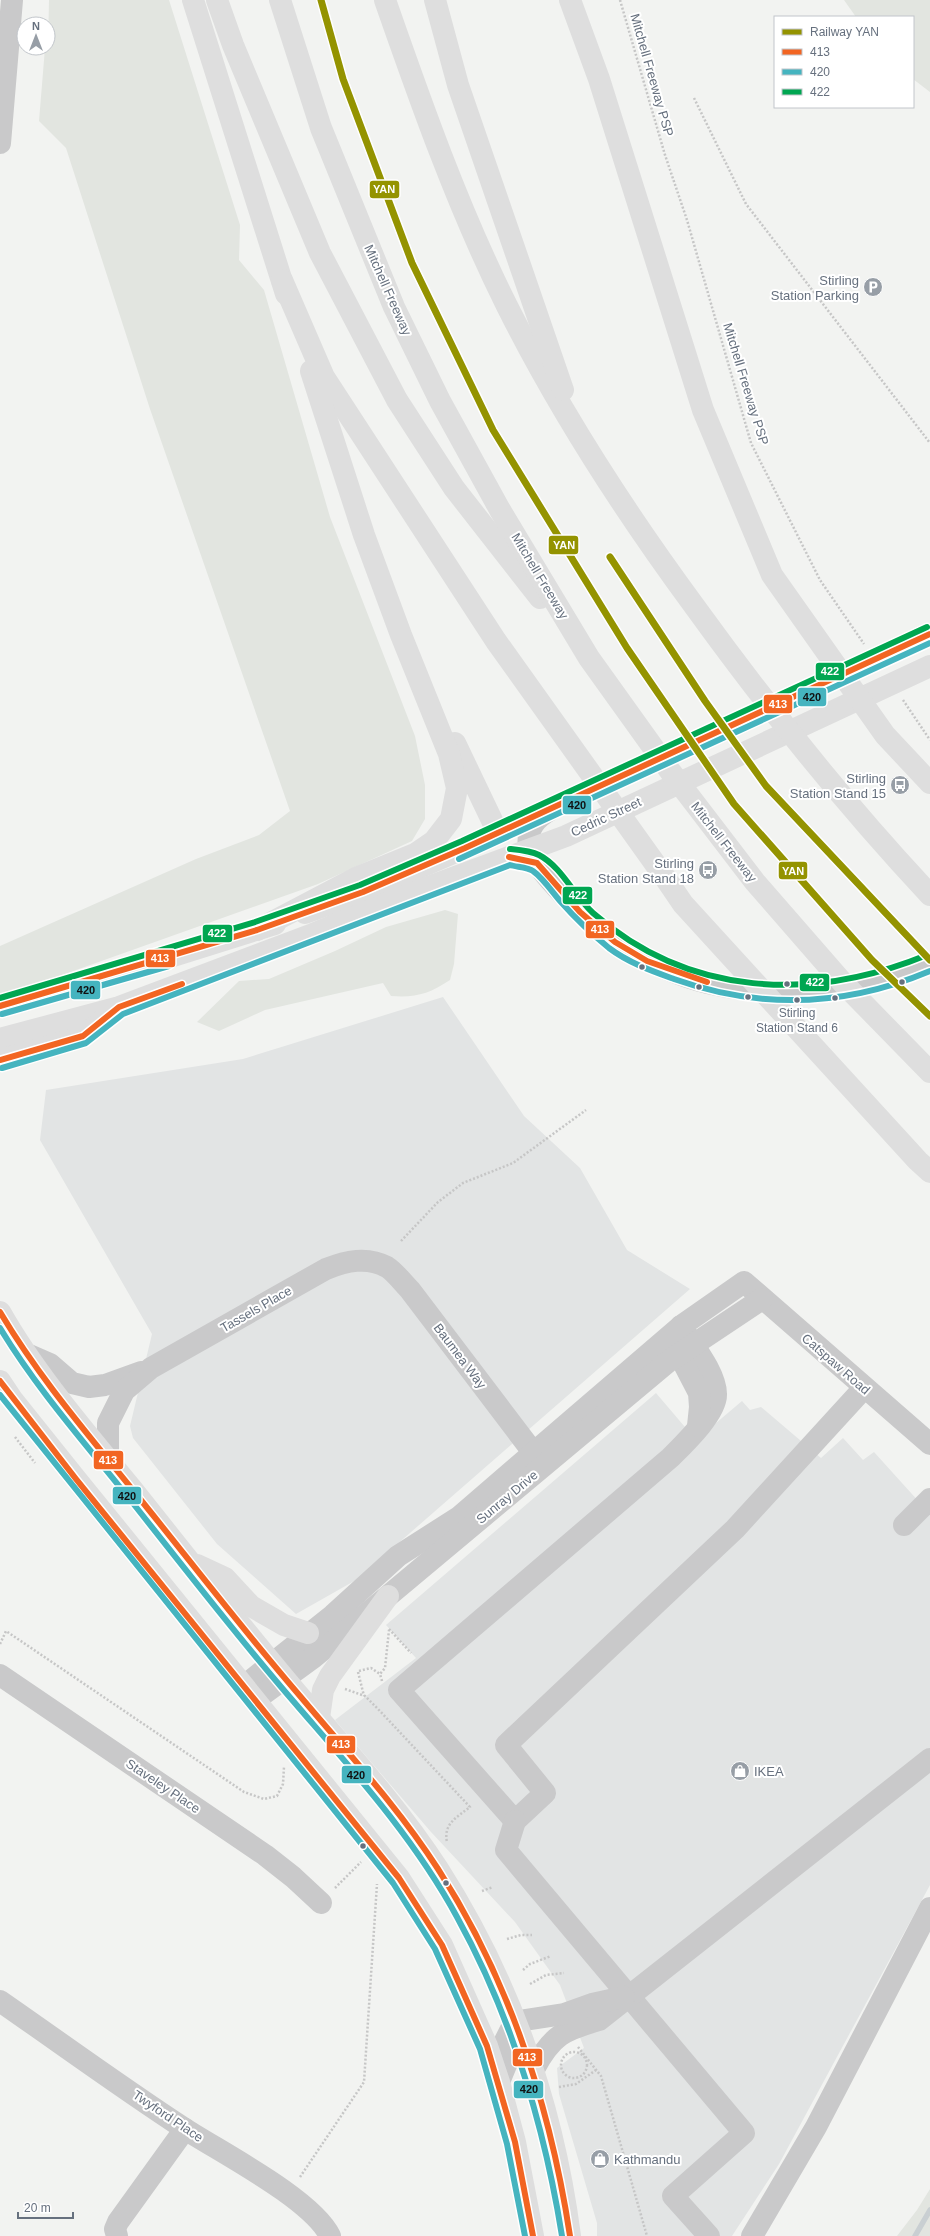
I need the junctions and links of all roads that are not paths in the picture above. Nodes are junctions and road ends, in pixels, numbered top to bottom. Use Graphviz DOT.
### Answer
graph roads {
  1 [pos="12,0"];
  2 [pos="193,0"];
  3 [pos="217,0"];
  4 [pos="280,0"];
  5 [pos="385,0"];
  6 [pos="435,0"];
  7 [pos="570,0"];
  8 [pos="0,143"];
  9 [pos="282,280"];
  10 [pos="578,435"];
  11 [pos="930,634"];
  12 [pos="589,658"];
  13 [pos="930,666"];
  14 [pos="430,706"];
  15 [pos="930,783"];
  16 [pos="563,803"];
  17 [pos="498,833"];
  18 [pos="533,856"];
  19 [pos="509,857"];
  20 [pos="930,895"];
  21 [pos="257,930"];
  22 [pos="930,962"];
  23 [pos="0,1006"];
  24 [pos="119,1007"];
  25 [pos="0,1038"];
  26 [pos="0,1060"];
  27 [pos="930,1072"];
  28 [pos="930,1172"];
  29 [pos="365,1260"];
  30 [pos="744,1282"];
  31 [pos="762,1299"];
  32 [pos="0,1312"];
  33 [pos="681,1340"];
  34 [pos="27,1354"];
  35 [pos="151,1368"];
  36 [pos="0,1380"];
  37 [pos="864,1388"];
  38 [pos="930,1444"];
  39 [pos="108,1459"];
  40 [pos="538,1459"];
  41 [pos="930,1499"];
  42 [pos="904,1526"];
  43 [pos="190,1562"];
  44 [pos="388,1596"];
  45 [pos="308,1634"];
  46 [pos="278,1671"];
  47 [pos="0,1675"];
  48 [pos="249,1693"];
  49 [pos="319,1718"];
  50 [pos="930,1759"];
  51 [pos="515,1821"];
  52 [pos="321,1903"];
  53 [pos="930,1908"];
  54 [pos="629,1996"];
  55 [pos="0,2001"];
  56 [pos="516,2024"];
  57 [pos="534,2069"];
  58 [pos="499,2082"];
  59 [pos="185,2129"];
  60 [pos="117,2236"];
  61 [pos="330,2236"];
  62 [pos="532,2236"];
  63 [pos="570,2236"];
  64 [pos="709,2236"];
  65 [pos="752,2236"];
  1 -- 8 [label="street"];
  2 -- 9 [label="main road"];
  3 -- 12 [label="main road"];
  4 -- 12 [label="main road, Mitchell Freeway"];
  5 -- 10 [label="main road"];
  6 -- 10 [label="main road"];
  7 -- 15 [label="main road"];
  9 -- 14 [label="main road"];
  9 -- 28 [label="main road"];
  10 -- 20 [label="main road"];
  11 -- 16 [label="main road"];
  12 -- 27 [label="main road, Mitchell Freeway"];
  13 -- 18 [label="main road, Cedric Street"];
  14 -- 17 [label="main road"];
  14 -- 21 [label="main road"];
  16 -- 17 [label="main road"];
  16 -- 18 [label="street"];
  17 -- 19 [label="street"];
  17 -- 21 [label="main road"];
  18 -- 19 [label="main road, Cedric Street"];
  18 -- 22 [label="street"];
  19 -- 24 [label="main road, Cedric Street"];
  21 -- 23 [label="main road"];
  24 -- 25 [label="main road, Cedric Street"];
  24 -- 26 [label="main road"];
  29 -- 35 [label="street, Tassels Place"];
  29 -- 40 [label="street, Baumea Way"];
  30 -- 31 [label="street, Catspaw Road"];
  30 -- 33 [label="street, Sunray Drive"];
  31 -- 33 [label="street, Sunray Drive"];
  31 -- 37 [label="street, Catspaw Road"];
  32 -- 34 [label="main road"];
  33 -- 40 [label="street, Sunray Drive"];
  33 -- 51 [label="street"];
  34 -- 35 [label="street, Tassels Place"];
  34 -- 39 [label="main road"];
  35 -- 39 [label="street, Tassels Place"];
  36 -- 48 [label="main road"];
  37 -- 38 [label="street, Catspaw Road"];
  37 -- 51 [label="street"];
  39 -- 43 [label="main road"];
  40 -- 44 [label="street, Sunray Drive"];
  40 -- 45 [label="street, Sunray Drive"];
  41 -- 42 [label="street"];
  43 -- 45 [label="main road"];
  43 -- 46 [label="main road"];
  44 -- 46 [label="street, Sunray Drive"];
  44 -- 49 [label="main road"];
  45 -- 46 [label="street, Sunray Drive"];
  46 -- 48 [label="street, Sunray Drive"];
  46 -- 49 [label="main road"];
  47 -- 52 [label="street, Staveley Place"];
  48 -- 58 [label="main road"];
  49 -- 56 [label="main road"];
  50 -- 54 [label="street"];
  51 -- 54 [label="street"];
  53 -- 65 [label="street"];
  54 -- 56 [label="street"];
  54 -- 57 [label="street"];
  54 -- 64 [label="street"];
  55 -- 59 [label="street, Twyford Place"];
  56 -- 57 [label="main road"];
  56 -- 58 [label="street"];
  57 -- 63 [label="main road"];
  58 -- 62 [label="main road"];
  59 -- 60 [label="street"];
  59 -- 61 [label="street, Twyford Place"];
}
